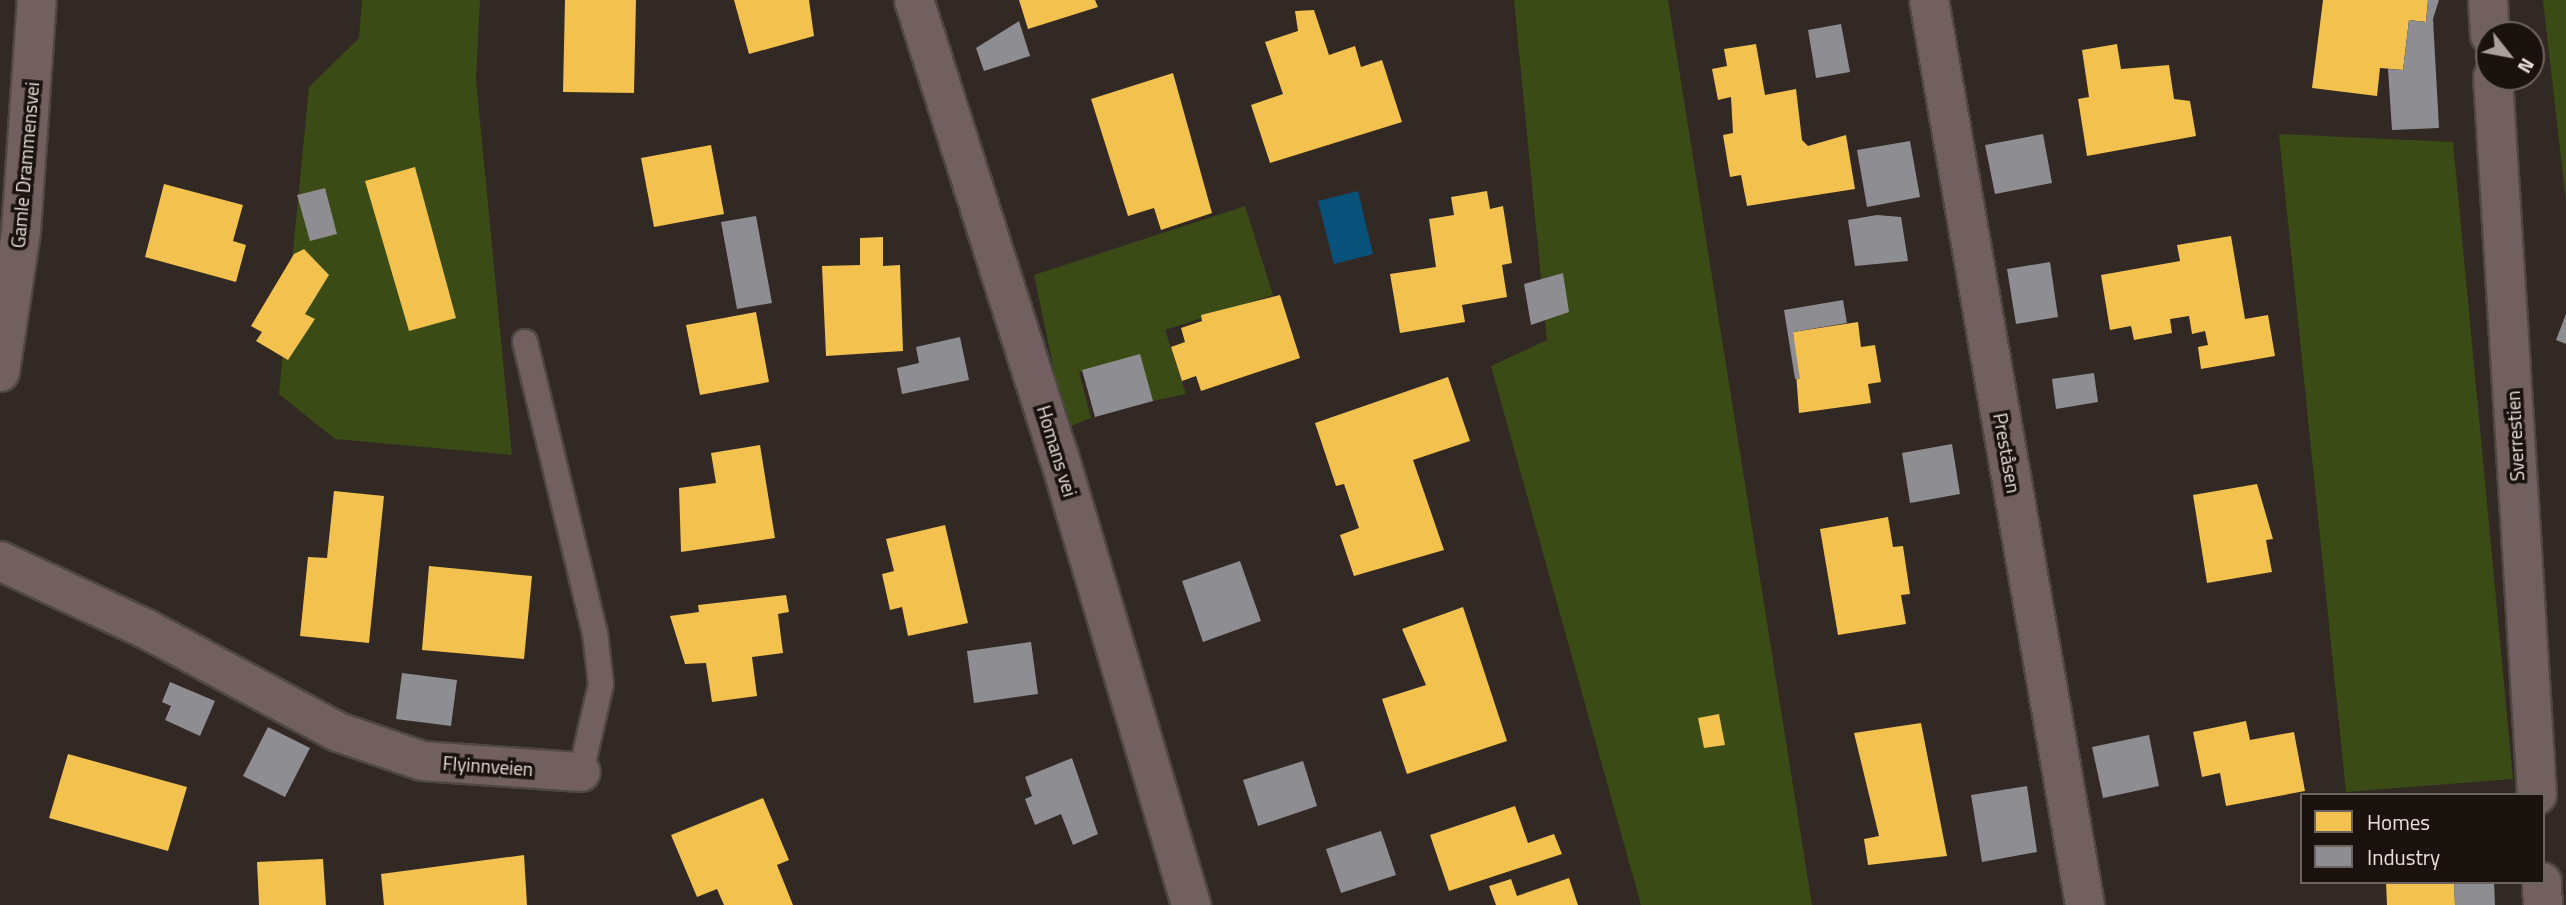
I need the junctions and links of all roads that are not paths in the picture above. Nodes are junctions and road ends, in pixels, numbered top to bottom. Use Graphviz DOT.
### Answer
graph roads {
  1 [pos="37,0"];
  2 [pos="914,0"];
  3 [pos="1929,0"];
  4 [pos="2488,0"];
  5 [pos="2489,21"];
  6 [pos="2494,91"];
  7 [pos="525,342"];
  8 [pos="0,372"];
  9 [pos="0,561"];
  10 [pos="581,772"];
  11 [pos="2537,793"];
  12 [pos="2542,884"];
  13 [pos="1191,905"];
  14 [pos="2085,905"];
  15 [pos="2543,905"];
  1 -- 8 [label="street, Gamle Drammensvei"];
  2 -- 13 [label="street, Homans vei"];
  3 -- 14 [label="street, Preståsen"];
  4 -- 5 [label="street"];
  6 -- 11 [label="street, Sverrestien"];
  7 -- 10 [label="lane, Flyinnveien"];
  9 -- 10 [label="street, Flyinnveien"];
  12 -- 15 [label="street"];
}
